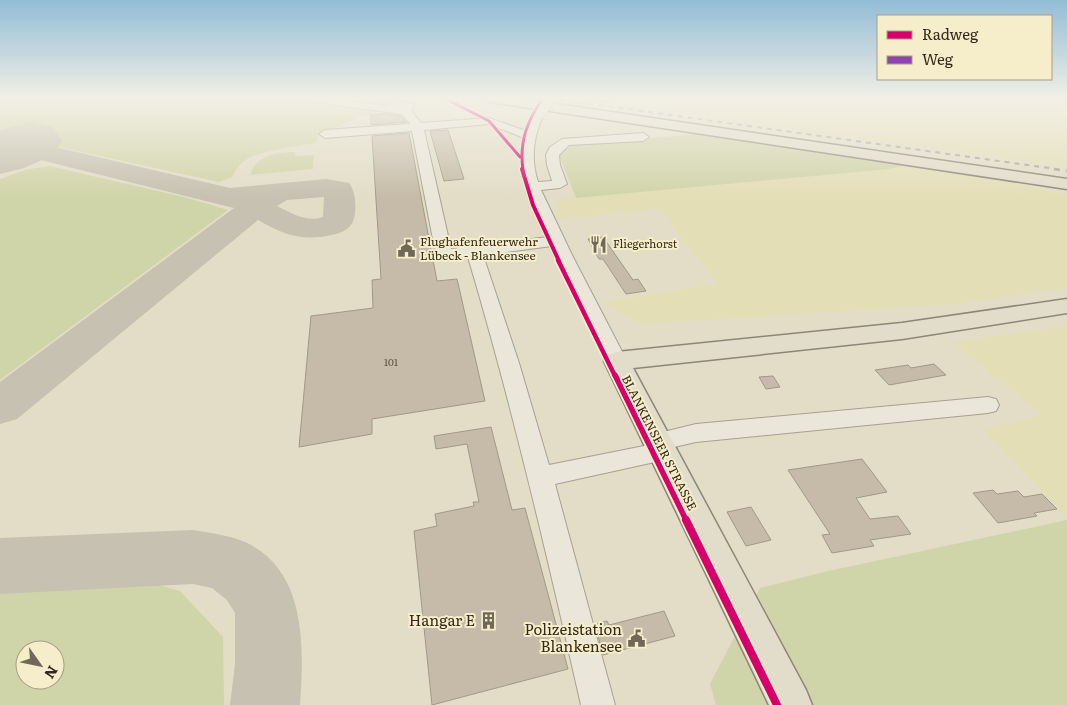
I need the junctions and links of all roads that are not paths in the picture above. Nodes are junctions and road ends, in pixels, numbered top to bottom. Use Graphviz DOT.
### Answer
graph roads {
  1 [pos="361,131"];
  2 [pos="418,131"];
  3 [pos="515,131"];
  4 [pos="531,131"];
  5 [pos="712,131"];
  6 [pos="325,134"];
  7 [pos="529,135"];
  8 [pos="643,137"];
  9 [pos="1022,177"];
  10 [pos="1067,184"];
  11 [pos="532,187"];
  12 [pos="1067,188"];
  13 [pos="557,241"];
  14 [pos="474,251"];
  15 [pos="1067,306"];
  16 [pos="617,361"];
  17 [pos="988,406"];
  18 [pos="662,446"];
  19 [pos="540,477"];
  20 [pos="598,705"];
  21 [pos="791,705"];
  1 -- 6 [label="street"];
  2 -- 14 [label="street"];
  3 -- 7 [label="street"];
  4 -- 7 [label="street, BLANKENSEER STRASSE, bridge"];
  5 -- 9 [label="main road"];
  7 -- 11 [label="street, BLANKENSEER STRASSE"];
  8 -- 11 [label="street"];
  9 -- 10 [label="main road"];
  9 -- 12 [label="main road"];
  11 -- 13 [label="street, BLANKENSEER STRASSE"];
  13 -- 14 [label="street"];
  13 -- 16 [label="street, BLANKENSEER STRASSE"];
  14 -- 19 [label="street"];
  15 -- 16 [label="main road"];
  16 -- 18 [label="main road, BLANKENSEER STRASSE"];
  17 -- 18 [label="street"];
  18 -- 19 [label="street"];
  18 -- 21 [label="main road, BLANKENSEER STRASSE"];
  19 -- 20 [label="street"];
}
